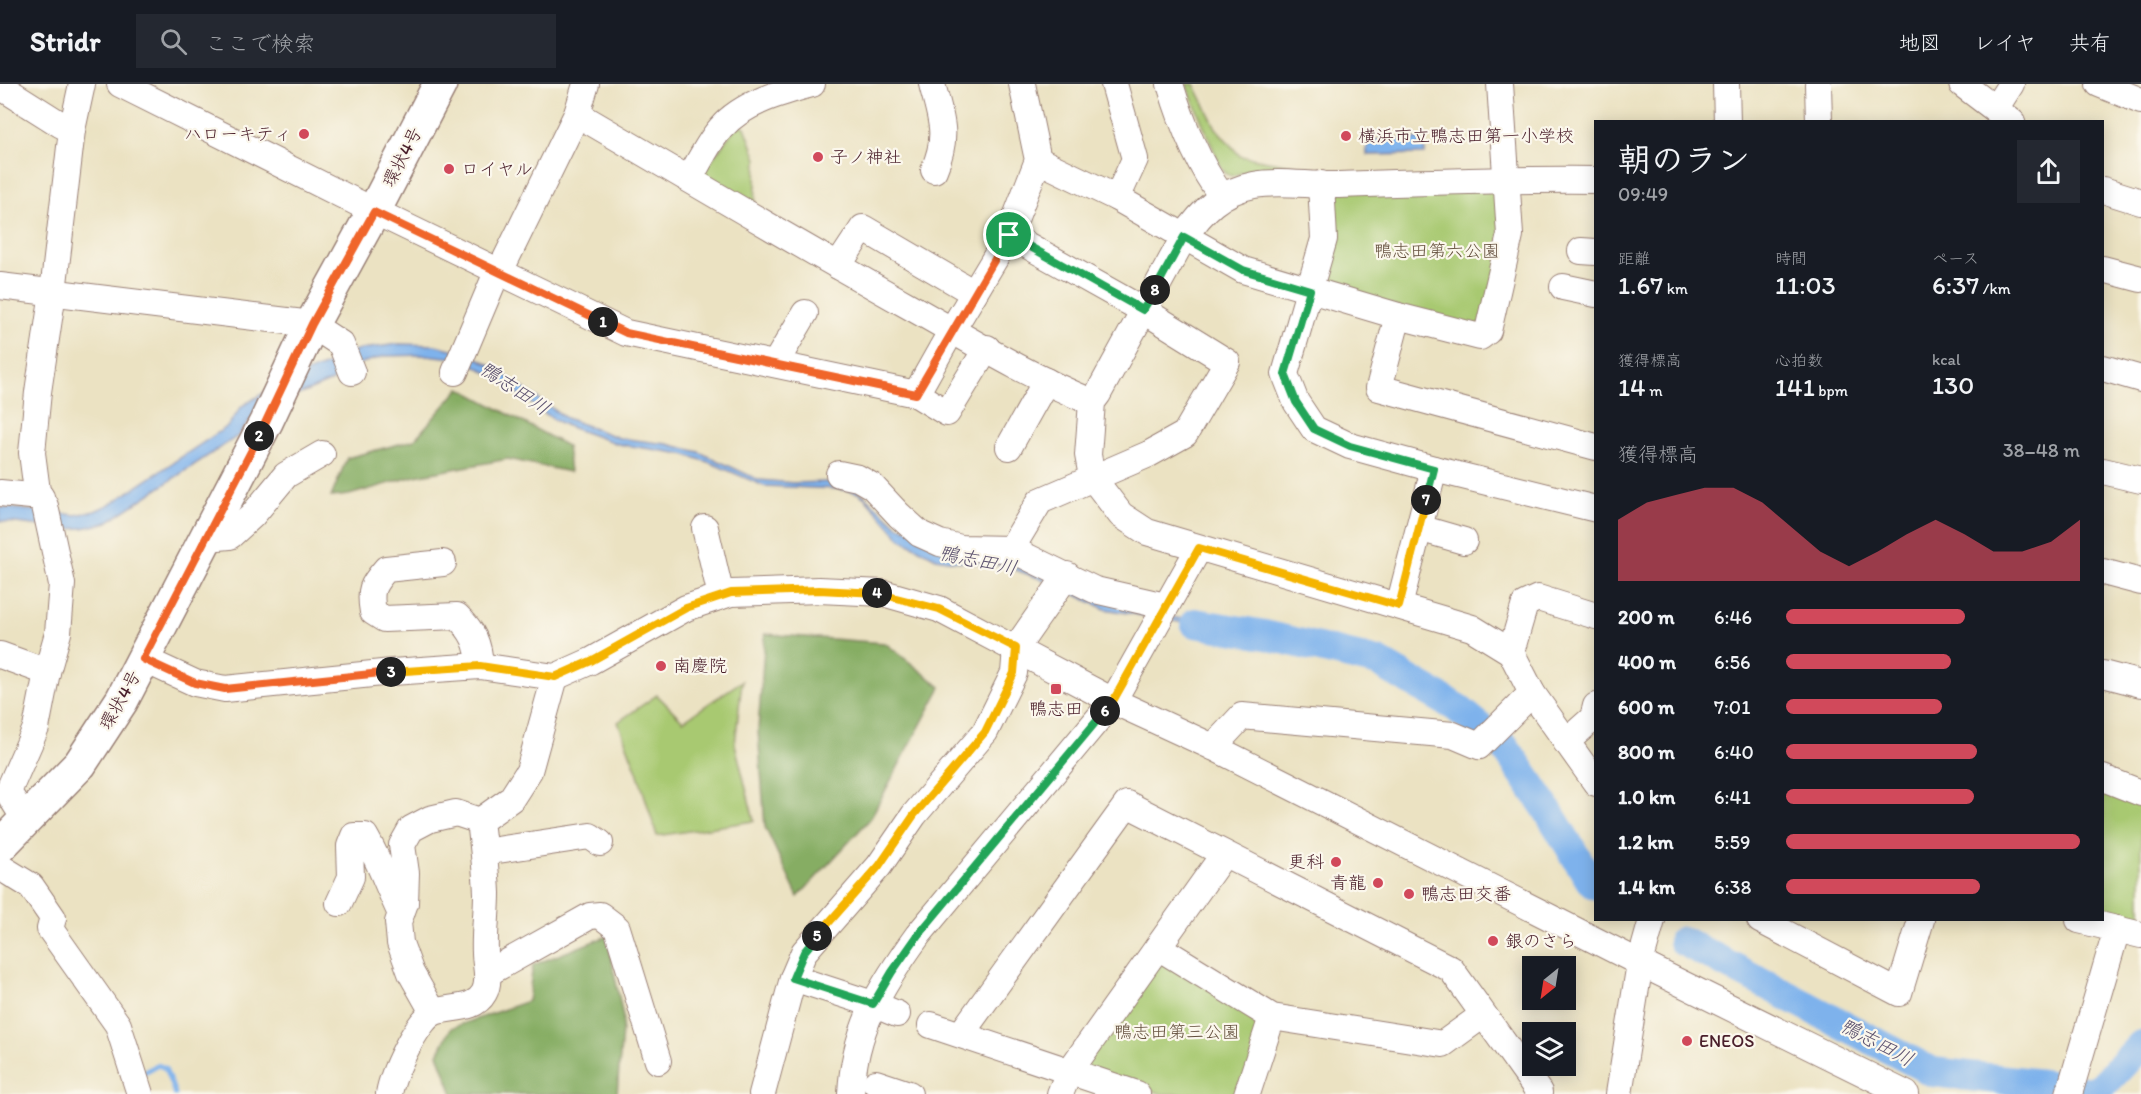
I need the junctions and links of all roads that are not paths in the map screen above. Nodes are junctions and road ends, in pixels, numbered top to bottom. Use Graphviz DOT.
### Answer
graph roads {
  1 [pos="82,84"];
  2 [pos="586,84"];
  3 [pos="812,84"];
  4 [pos="932,84"];
  5 [pos="1022,84"];
  6 [pos="1113,84"];
  7 [pos="1170,84"];
  8 [pos="1500,84"];
  9 [pos="1726,84"];
  10 [pos="1818,84"];
  11 [pos="1962,84"];
  12 [pos="2011,84"];
  13 [pos="2099,84"];
  14 [pos="126,85"];
  15 [pos="0,87"];
  16 [pos="431,87"];
  17 [pos="2141,101"];
  18 [pos="577,114"];
  19 [pos="2003,115"];
  20 [pos="1727,120"];
  21 [pos="1819,120"];
  22 [pos="72,130"];
  23 [pos="1038,160"];
  24 [pos="936,171"];
  25 [pos="689,179"];
  26 [pos="1508,179"];
  27 [pos="1594,180"];
  28 [pos="1321,184"];
  29 [pos="2104,190"];
  30 [pos="1222,196"];
  31 [pos="1117,198"];
  32 [pos="2141,202"];
  33 [pos="374,212"];
  34 [pos="1009,235"];
  35 [pos="1184,237"];
  36 [pos="838,266"];
  37 [pos="2104,269"];
  38 [pos="498,270"];
  39 [pos="2141,279"];
  40 [pos="0,286"];
  41 [pos="1563,287"];
  42 [pos="1310,290"];
  43 [pos="53,292"];
  44 [pos="974,293"];
  45 [pos="1594,294"];
  46 [pos="1143,310"];
  47 [pos="805,314"];
  48 [pos="1398,316"];
  49 [pos="312,325"];
  50 [pos="952,330"];
  51 [pos="987,348"];
  52 [pos="775,364"];
  53 [pos="2104,368"];
  54 [pos="456,369"];
  55 [pos="352,372"];
  56 [pos="2141,379"];
  57 [pos="1046,381"];
  58 [pos="916,394"];
  59 [pos="1092,402"];
  60 [pos="1594,446"];
  61 [pos="1009,447"];
  62 [pos="322,454"];
  63 [pos="1434,469"];
  64 [pos="2104,471"];
  65 [pos="839,474"];
  66 [pos="1092,477"];
  67 [pos="2141,480"];
  68 [pos="0,493"];
  69 [pos="1594,509"];
  70 [pos="46,511"];
  71 [pos="705,528"];
  72 [pos="1419,528"];
  73 [pos="207,538"];
  74 [pos="1464,541"];
  75 [pos="1199,548"];
  76 [pos="1011,549"];
  77 [pos="443,563"];
  78 [pos="2104,572"];
  79 [pos="1063,582"];
  80 [pos="2141,582"];
  81 [pos="720,596"];
  82 [pos="1165,606"];
  83 [pos="1399,606"];
  84 [pos="1594,615"];
  85 [pos="1016,648"];
  86 [pos="1511,652"];
  87 [pos="0,655"];
  88 [pos="143,659"];
  89 [pos="480,666"];
  90 [pos="47,672"];
  91 [pos="2104,674"];
  92 [pos="555,677"];
  93 [pos="2141,684"];
  94 [pos="1532,693"];
  95 [pos="1113,701"];
  96 [pos="1594,714"];
  97 [pos="1566,741"];
  98 [pos="1213,747"];
  99 [pos="9,768"];
  100 [pos="2104,778"];
  101 [pos="1594,780"];
  102 [pos="2141,793"];
  103 [pos="480,820"];
  104 [pos="26,821"];
  105 [pos="600,843"];
  106 [pos="0,846"];
  107 [pos="484,852"];
  108 [pos="1224,854"];
  109 [pos="0,867"];
  110 [pos="339,903"];
  111 [pos="401,914"];
  112 [pos="1652,921"];
  113 [pos="1762,921"];
  114 [pos="1921,921"];
  115 [pos="2083,921"];
  116 [pos="2129,932"];
  117 [pos="1158,947"];
  118 [pos="1640,963"];
  119 [pos="488,973"];
  120 [pos="793,978"];
  121 [pos="873,1004"];
  122 [pos="433,1012"];
  123 [pos="897,1014"];
  124 [pos="1483,1015"];
  125 [pos="1272,1017"];
  126 [pos="931,1025"];
  127 [pos="961,1034"];
  128 [pos="658,1061"];
  129 [pos="876,1083"];
  130 [pos="1065,1083"];
  131 [pos="2071,1086"];
  132 [pos="140,1094"];
  133 [pos="389,1094"];
  134 [pos="762,1094"];
  135 [pos="851,1094"];
  136 [pos="909,1094"];
  137 [pos="1137,1094"];
  138 [pos="1247,1094"];
  139 [pos="1539,1094"];
  140 [pos="1619,1094"];
  141 [pos="1906,1094"];
  1 -- 22 [label="street"];
  2 -- 18 [label="street"];
  3 -- 25 [label="street"];
  4 -- 24 [label="street"];
  5 -- 23 [label="street"];
  6 -- 31 [label="street"];
  7 -- 30 [label="street"];
  8 -- 26 [label="street"];
  9 -- 20 [label="street"];
  10 -- 21 [label="street"];
  11 -- 19 [label="street"];
  12 -- 19 [label="street"];
  13 -- 17 [label="street"];
  14 -- 33 [label="street"];
  15 -- 22 [label="street"];
  16 -- 33 [label="main road, 環状4号"];
  18 -- 25 [label="street"];
  18 -- 38 [label="street"];
  22 -- 43 [label="street"];
  23 -- 31 [label="street"];
  23 -- 34 [label="street"];
  25 -- 36 [label="street"];
  26 -- 27 [label="street"];
  26 -- 28 [label="street"];
  26 -- 48 [label="street"];
  28 -- 30 [label="street"];
  28 -- 42 [label="street"];
  29 -- 32 [label="street"];
  30 -- 35 [label="street"];
  31 -- 35 [label="street"];
  33 -- 38 [label="street"];
  33 -- 49 [label="main road, 環状4号"];
  34 -- 44 [label="street"];
  34 -- 46 [label="street"];
  35 -- 42 [label="street"];
  35 -- 46 [label="street"];
  36 -- 44 [label="street"];
  36 -- 50 [label="street"];
  37 -- 39 [label="street"];
  38 -- 52 [label="street"];
  38 -- 54 [label="street"];
  40 -- 43 [label="street"];
  41 -- 45 [label="street"];
  42 -- 48 [label="street"];
  42 -- 63 [label="street"];
  43 -- 49 [label="street"];
  43 -- 70 [label="street"];
  44 -- 50 [label="street"];
  46 -- 59 [label="street"];
  46 -- 66 [label="street"];
  47 -- 52 [label="street"];
  48 -- 60 [label="street"];
  49 -- 55 [label="street"];
  49 -- 73 [label="main road, 環状4号"];
  50 -- 51 [label="street"];
  50 -- 58 [label="street"];
  51 -- 57 [label="street"];
  51 -- 58 [label="street"];
  52 -- 58 [label="street"];
  53 -- 56 [label="street"];
  57 -- 59 [label="street"];
  57 -- 61 [label="street"];
  59 -- 66 [label="street"];
  62 -- 73 [label="street"];
  63 -- 69 [label="street"];
  63 -- 72 [label="street"];
  64 -- 67 [label="street"];
  65 -- 76 [label="street"];
  66 -- 75 [label="street"];
  66 -- 76 [label="street"];
  68 -- 70 [label="street"];
  70 -- 90 [label="street"];
  71 -- 81 [label="street"];
  72 -- 74 [label="street"];
  72 -- 83 [label="street"];
  73 -- 88 [label="main road, 環状4号"];
  75 -- 82 [label="street"];
  75 -- 83 [label="street"];
  76 -- 79 [label="street"];
  77 -- 89 [label="street"];
  78 -- 80 [label="street"];
  79 -- 82 [label="street"];
  79 -- 85 [label="street"];
  81 -- 85 [label="street"];
  81 -- 92 [label="street"];
  82 -- 95 [label="street"];
  83 -- 86 [label="street"];
  84 -- 86 [label="street"];
  85 -- 95 [label="street"];
  85 -- 120 [label="street"];
  86 -- 94 [label="street"];
  87 -- 90 [label="street"];
  88 -- 89 [label="street"];
  88 -- 104 [label="main road, 環状4号"];
  89 -- 92 [label="street"];
  90 -- 99 [label="street"];
  91 -- 93 [label="street"];
  92 -- 103 [label="street"];
  94 -- 97 [label="street"];
  94 -- 98 [label="street"];
  95 -- 98 [label="street"];
  95 -- 121 [label="street"];
  96 -- 97 [label="street"];
  97 -- 101 [label="street"];
  98 -- 118 [label="street"];
  99 -- 104 [label="street"];
  100 -- 102 [label="street"];
  103 -- 107 [label="street"];
  103 -- 111 [label="street"];
  104 -- 106 [label="main road, 環状4号"];
  105 -- 107 [label="street"];
  107 -- 119 [label="street"];
  108 -- 117 [label="street"];
  108 -- 124 [label="street"];
  108 -- 127 [label="street"];
  109 -- 132 [label="street"];
  110 -- 111 [label="street"];
  111 -- 122 [label="street"];
  112 -- 118 [label="street"];
  113 -- 114 [label="street"];
  115 -- 116 [label="street"];
  116 -- 131 [label="street"];
  117 -- 125 [label="street"];
  117 -- 130 [label="street"];
  118 -- 140 [label="street"];
  118 -- 141 [label="street"];
  119 -- 122 [label="street"];
  119 -- 128 [label="street"];
  120 -- 121 [label="street"];
  120 -- 134 [label="street"];
  121 -- 123 [label="street"];
  121 -- 135 [label="street"];
  122 -- 133 [label="street"];
  124 -- 125 [label="street"];
  124 -- 139 [label="street"];
  125 -- 138 [label="street"];
  126 -- 127 [label="street"];
  127 -- 130 [label="street"];
  129 -- 136 [label="street"];
  130 -- 137 [label="street"];
}
